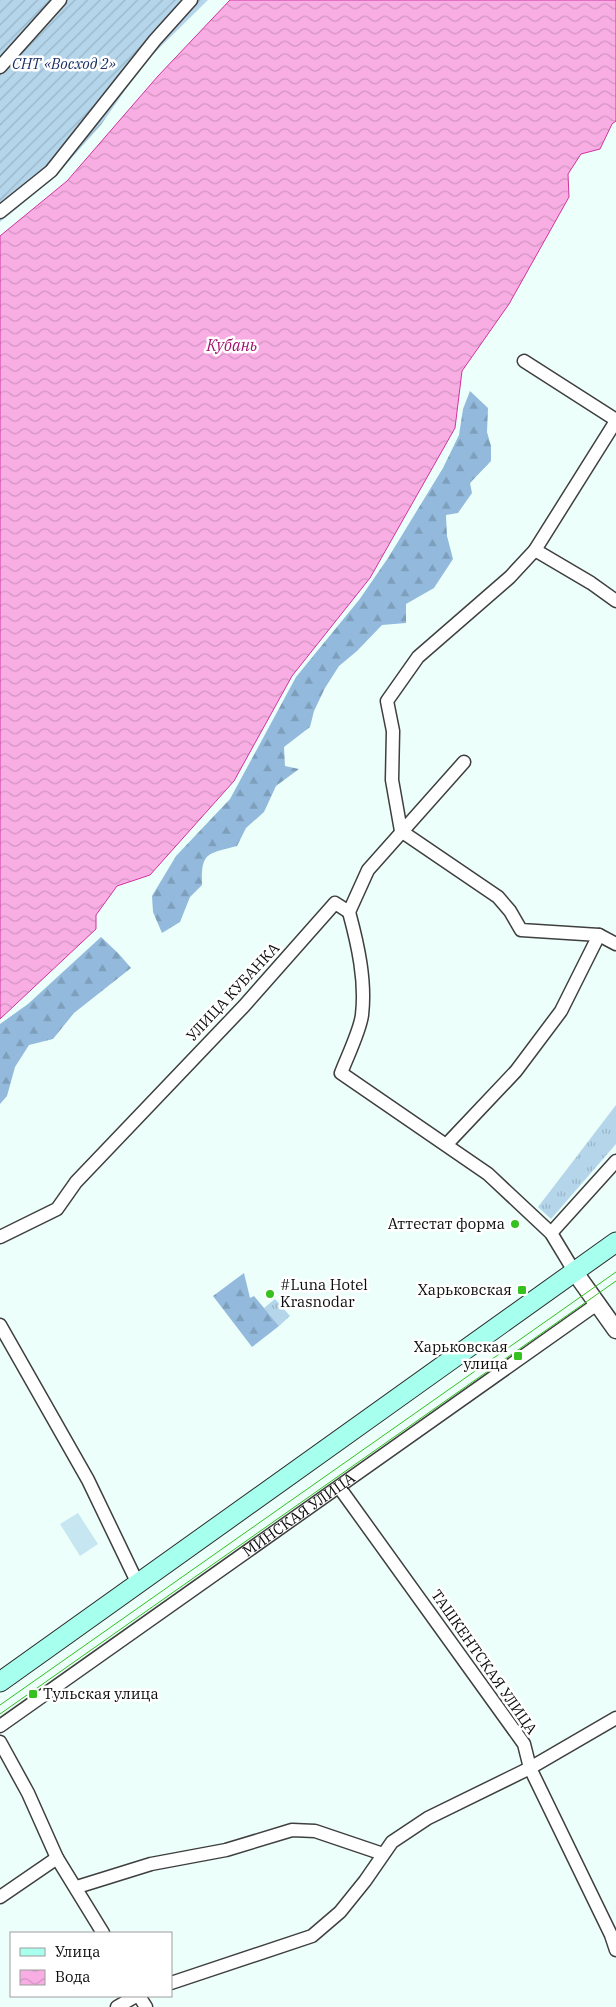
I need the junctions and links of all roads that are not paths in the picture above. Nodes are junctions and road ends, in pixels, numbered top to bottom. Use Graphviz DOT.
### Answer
graph roads {
  1 [pos="60,0"];
  2 [pos="192,0"];
  3 [pos="0,67"];
  4 [pos="0,212"];
  5 [pos="524,361"];
  6 [pos="616,421"];
  7 [pos="535,550"];
  8 [pos="616,601"];
  9 [pos="464,762"];
  10 [pos="401,831"];
  11 [pos="349,912"];
  12 [pos="599,935"];
  13 [pos="616,944"];
  14 [pos="447,1144"];
  15 [pos="616,1161"];
  16 [pos="551,1233"];
  17 [pos="0,1237"];
  18 [pos="616,1242"];
  19 [pos="574,1271"];
  20 [pos="597,1304"];
  21 [pos="0,1325"];
  22 [pos="616,1330"];
  23 [pos="339,1487"];
  24 [pos="138,1584"];
  25 [pos="0,1682"];
  26 [pos="616,1718"];
  27 [pos="0,1726"];
  28 [pos="0,1742"];
  29 [pos="530,1768"];
  30 [pos="383,1854"];
  31 [pos="58,1858"];
  32 [pos="77,1887"];
  33 [pos="0,1897"];
  34 [pos="102,1932"];
  35 [pos="616,1950"];
  36 [pos="172,1983"];
  37 [pos="135,1997"];
  38 [pos="138,1997"];
  39 [pos="117,2007"];
  40 [pos="146,2007"];
  1 -- 3 [label="street"];
  2 -- 4 [label="street"];
  5 -- 6 [label="street"];
  6 -- 7 [label="street"];
  7 -- 8 [label="street"];
  7 -- 10 [label="street"];
  9 -- 10 [label="street"];
  10 -- 11 [label="street"];
  10 -- 12 [label="street"];
  11 -- 14 [label="street"];
  11 -- 17 [label="street, УЛИЦА КУБАНКА"];
  12 -- 13 [label="street"];
  12 -- 14 [label="street"];
  14 -- 16 [label="street"];
  15 -- 16 [label="street"];
  16 -- 19 [label="street"];
  18 -- 19 [label="main road"];
  19 -- 20 [label="street"];
  19 -- 24 [label="main road"];
  20 -- 22 [label="street"];
  20 -- 23 [label="street, МИНСКАЯ УЛИЦА"];
  21 -- 24 [label="street"];
  23 -- 27 [label="street, МИНСКАЯ УЛИЦА"];
  23 -- 29 [label="street, ТАШКЕНТСКАЯ УЛИЦА"];
  24 -- 25 [label="main road"];
  26 -- 29 [label="street"];
  28 -- 31 [label="street"];
  29 -- 30 [label="street"];
  29 -- 35 [label="street, ТАШКЕНТСКАЯ УЛИЦА"];
  30 -- 32 [label="street"];
  30 -- 36 [label="street"];
  31 -- 32 [label="street"];
  31 -- 33 [label="street"];
  32 -- 34 [label="street"];
  37 -- 39 [label="street"];
  38 -- 40 [label="street"];
}
